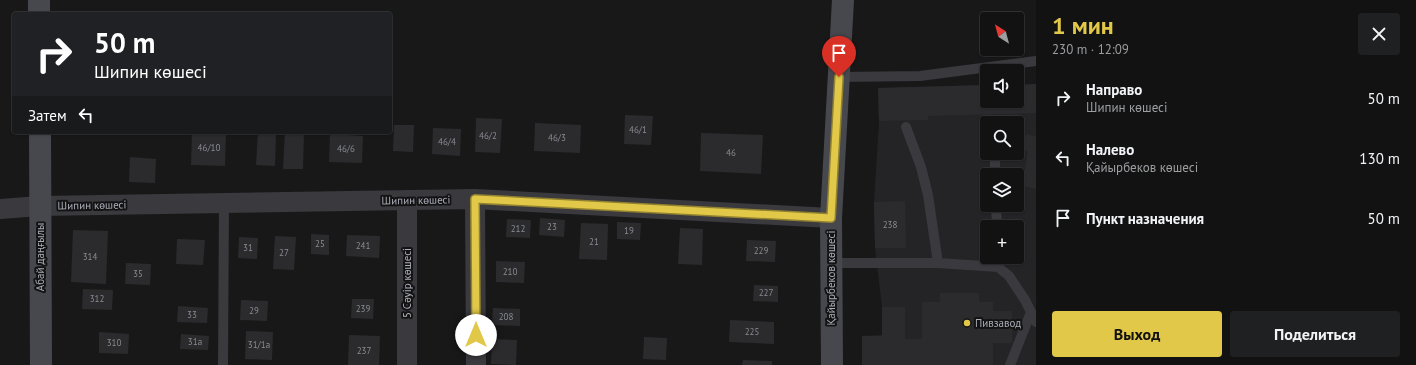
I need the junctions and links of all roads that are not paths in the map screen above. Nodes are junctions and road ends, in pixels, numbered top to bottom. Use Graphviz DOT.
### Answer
graph roads {
  1 [pos="39,0"];
  2 [pos="843,0"];
  3 [pos="39,12"];
  4 [pos="1036,61"];
  5 [pos="839,77"];
  6 [pos="906,126"];
  7 [pos="40,140"];
  8 [pos="475,199"];
  9 [pos="407,200"];
  10 [pos="224,203"];
  11 [pos="40,206"];
  12 [pos="0,209"];
  13 [pos="831,218"];
  14 [pos="831,263"];
  15 [pos="980,263"];
  16 [pos="938,264"];
  17 [pos="1000,264"];
  18 [pos="1031,312"];
  19 [pos="1036,322"];
  20 [pos="41,365"];
  21 [pos="223,365"];
  22 [pos="408,365"];
  23 [pos="476,365"];
  24 [pos="832,365"];
  25 [pos="1010,365"];
  1 -- 3 [label="main road"];
  2 -- 5 [label="main road, Қайырбеков көшесі"];
  4 -- 5 [label="lane"];
  5 -- 13 [label="main road, Қайырбеков көшесі"];
  6 -- 16 [label="lane"];
  7 -- 11 [label="main road, Абай даңғылы"];
  8 -- 9 [label="street, Шипин көшесі"];
  8 -- 13 [label="street, Шипин көшесі"];
  8 -- 23 [label="street"];
  9 -- 10 [label="street, Шипин көшесі"];
  9 -- 22 [label="street, 5 Сәуір көшесі"];
  10 -- 11 [label="street, Шипин көшесі"];
  10 -- 21 [label="lane"];
  11 -- 12 [label="street, Шипин көшесі"];
  11 -- 20 [label="main road, Абай даңғылы"];
  13 -- 14 [label="main road, Қайырбеков көшесі"];
  14 -- 16 [label="lane"];
  14 -- 24 [label="main road, Қайырбеков көшесі"];
  15 -- 16 [label="lane"];
  17 -- 18 [label="lane"];
  18 -- 19 [label="lane"];
  18 -- 25 [label="lane"];
}
